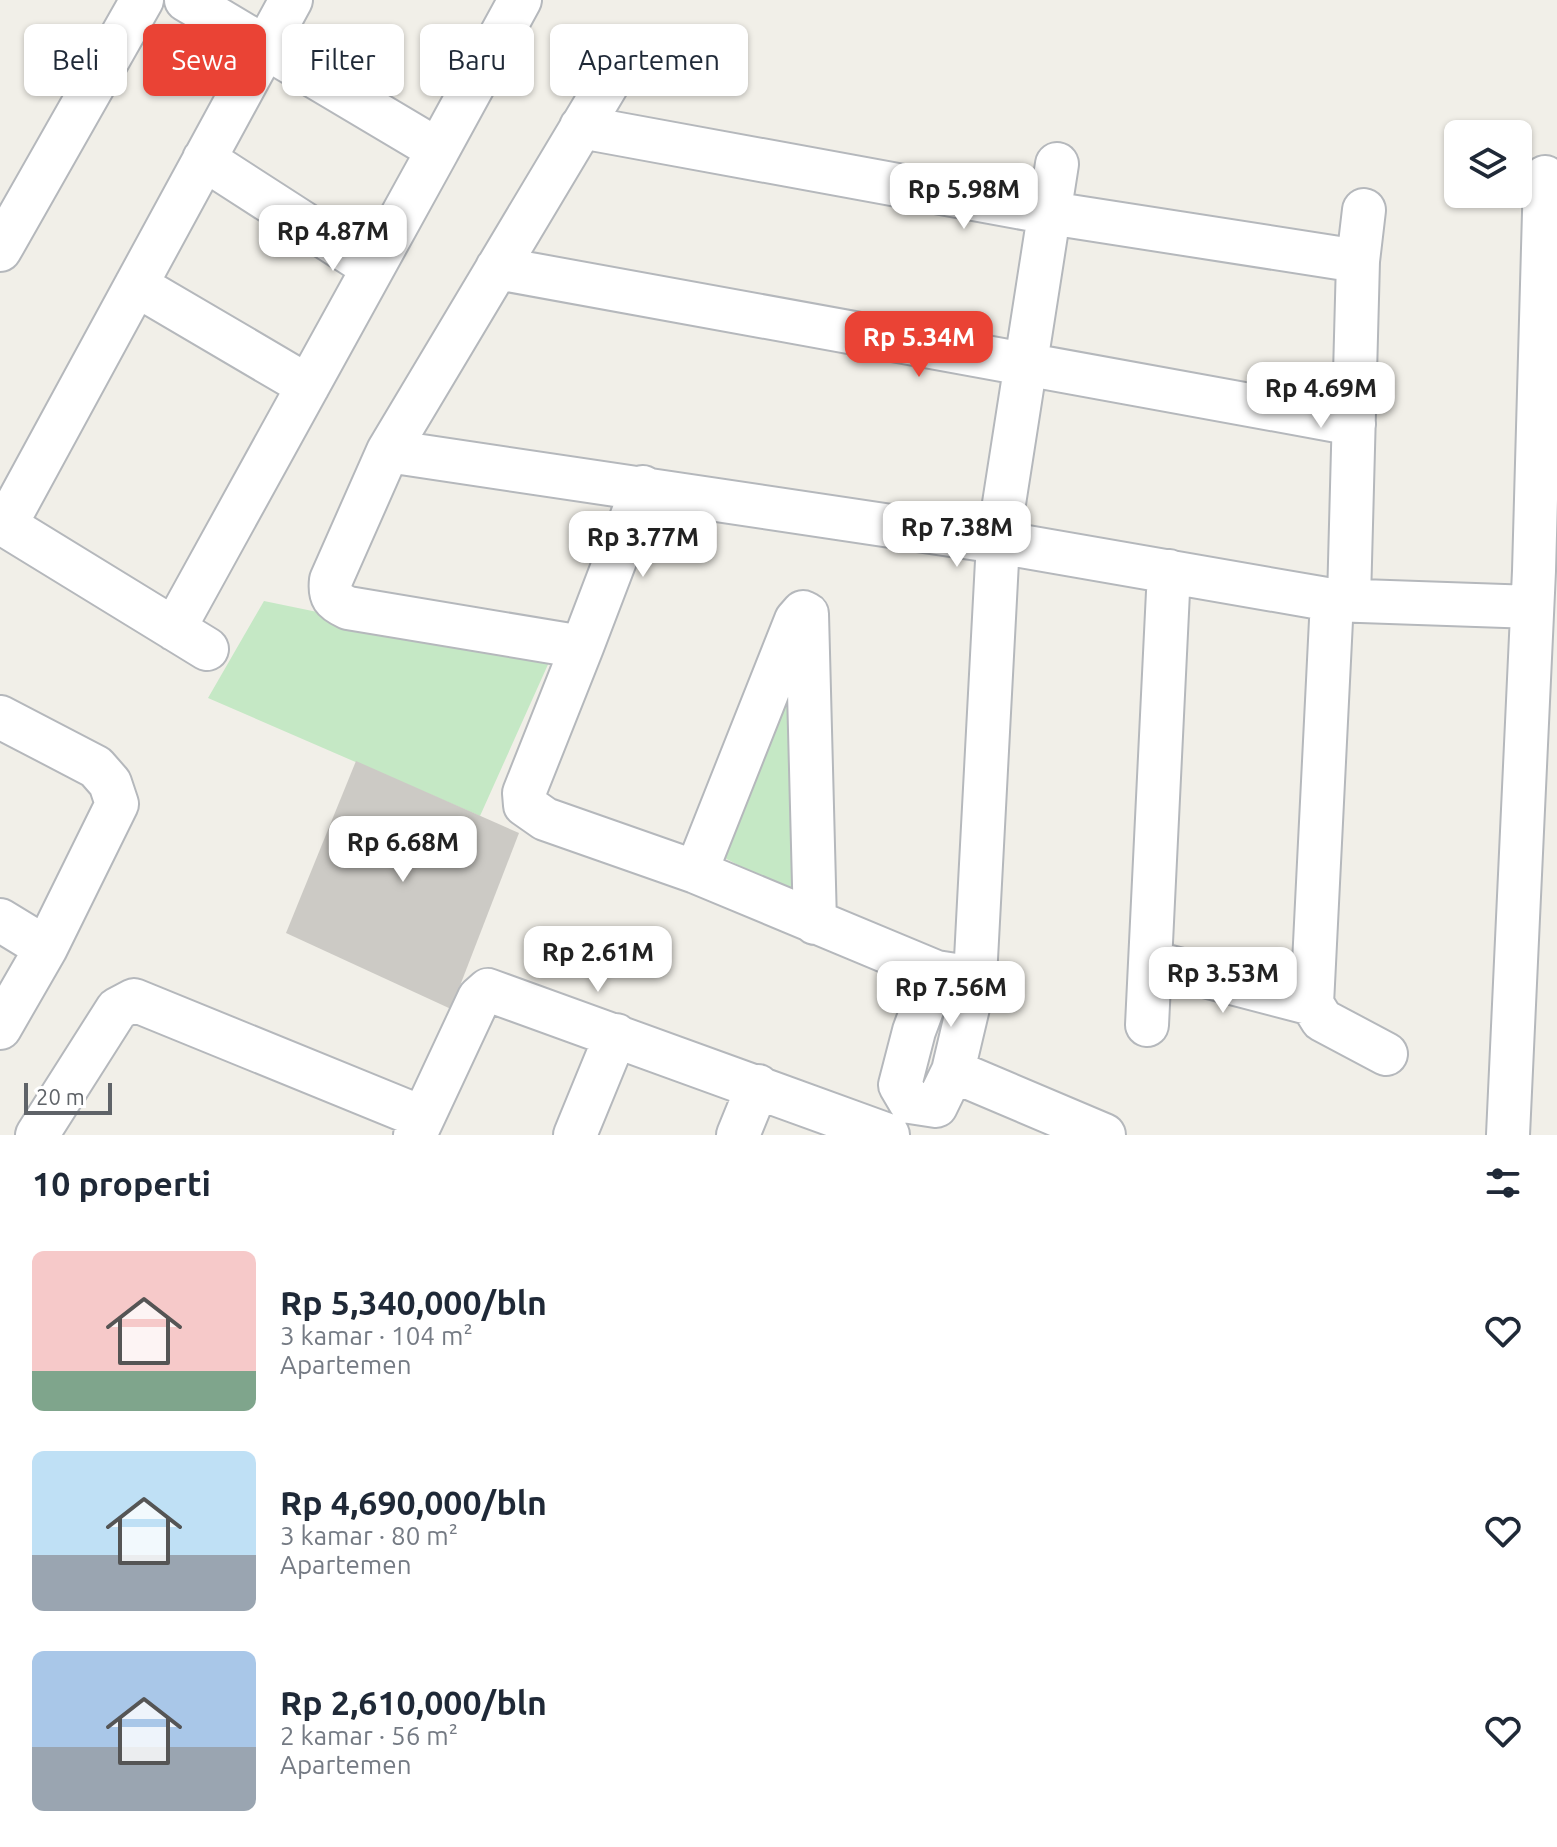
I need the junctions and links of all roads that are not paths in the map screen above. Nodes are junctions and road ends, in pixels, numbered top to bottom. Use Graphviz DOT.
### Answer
graph roads {
  1 [pos="142,0"];
  2 [pos="186,0"];
  3 [pos="291,0"];
  4 [pos="512,3"];
  5 [pos="224,24"];
  6 [pos="266,43"];
  7 [pos="266,50"];
  8 [pos="237,96"];
  9 [pos="600,96"];
  10 [pos="581,127"];
  11 [pos="438,150"];
  12 [pos="204,159"];
  13 [pos="1057,164"];
  14 [pos="1545,177"];
  15 [pos="1364,210"];
  16 [pos="1050,213"];
  17 [pos="0,250"];
  18 [pos="1358,261"];
  19 [pos="373,268"];
  20 [pos="497,268"];
  21 [pos="136,285"];
  22 [pos="1026,365"];
  23 [pos="308,386"];
  24 [pos="1354,424"];
  25 [pos="388,451"];
  26 [pos="643,487"];
  27 [pos="3,524"];
  28 [pos="998,542"];
  29 [pos="1169,571"];
  30 [pos="1340,600"];
  31 [pos="1532,607"];
  32 [pos="582,647"];
  33 [pos="0,717"];
  34 [pos="1539,852"];
  35 [pos="696,872"];
  36 [pos="0,920"];
  37 [pos="815,923"];
  38 [pos="46,948"];
  39 [pos="1151,962"];
  40 [pos="955,975"];
  41 [pos="1312,1004"];
  42 [pos="1147,1025"];
  43 [pos="0,1028"];
  44 [pos="616,1035"];
  45 [pos="1386,1054"];
  46 [pos="953,1071"];
  47 [pos="758,1086"];
  48 [pos="418,1126"];
  49 [pos="37,1135"];
  50 [pos="575,1135"];
  51 [pos="738,1135"];
  52 [pos="888,1135"];
  53 [pos="1104,1135"];
  54 [pos="1508,1135"];
  1 -- 17 [label="street"];
  2 -- 5 [label="street"];
  3 -- 6 [label="street"];
  4 -- 11 [label="street"];
  7 -- 11 [label="street"];
  8 -- 12 [label="street"];
  9 -- 10 [label="street"];
  10 -- 16 [label="street"];
  10 -- 20 [label="street"];
  11 -- 19 [label="street"];
  12 -- 19 [label="street"];
  12 -- 21 [label="street"];
  13 -- 16 [label="street"];
  14 -- 31 [label="street"];
  15 -- 18 [label="street"];
  16 -- 18 [label="street"];
  16 -- 22 [label="street"];
  18 -- 24 [label="street"];
  19 -- 23 [label="street"];
  20 -- 22 [label="street"];
  20 -- 25 [label="street"];
  21 -- 23 [label="street"];
  21 -- 27 [label="street"];
  22 -- 24 [label="street"];
  22 -- 28 [label="street"];
  23 -- 27 [label="street"];
  24 -- 30 [label="street"];
  25 -- 26 [label="street"];
  25 -- 32 [label="street"];
  26 -- 28 [label="street"];
  26 -- 32 [label="street"];
  28 -- 29 [label="street"];
  28 -- 40 [label="street"];
  29 -- 30 [label="street"];
  29 -- 39 [label="street"];
  30 -- 31 [label="street"];
  30 -- 41 [label="street"];
  31 -- 34 [label="street"];
  32 -- 35 [label="street"];
  33 -- 38 [label="street"];
  34 -- 54 [label="street"];
  35 -- 37 [label="street"];
  35 -- 37 [label="street"];
  36 -- 38 [label="street"];
  37 -- 40 [label="street"];
  38 -- 43 [label="street"];
  39 -- 41 [label="street"];
  39 -- 42 [label="street"];
  40 -- 46 [label="street"];
  40 -- 46 [label="street"];
  41 -- 45 [label="street"];
  44 -- 47 [label="street"];
  44 -- 48 [label="street"];
  44 -- 50 [label="street"];
  46 -- 53 [label="street"];
  47 -- 51 [label="street"];
  47 -- 52 [label="street"];
  48 -- 49 [label="street"];
}
